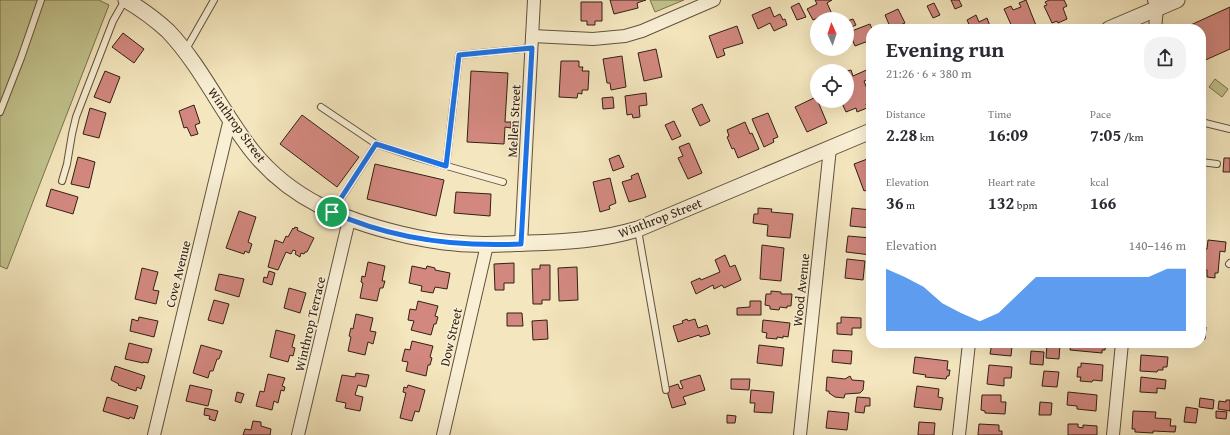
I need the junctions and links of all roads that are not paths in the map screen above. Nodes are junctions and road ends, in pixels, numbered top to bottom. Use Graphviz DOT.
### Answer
graph roads {
  1 [pos="41,0"];
  2 [pos="126,0"];
  3 [pos="214,0"];
  4 [pos="534,0"];
  5 [pos="714,0"];
  6 [pos="1177,0"];
  7 [pos="1156,4"];
  8 [pos="1118,24"];
  9 [pos="1155,24"];
  10 [pos="532,42"];
  11 [pos="185,52"];
  12 [pos="321,107"];
  13 [pos="0,112"];
  14 [pos="230,119"];
  15 [pos="1206,123"];
  16 [pos="1230,130"];
  17 [pos="866,132"];
  18 [pos="376,144"];
  19 [pos="830,148"];
  20 [pos="1206,163"];
  21 [pos="1216,164"];
  22 [pos="446,166"];
  23 [pos="62,181"];
  24 [pos="503,182"];
  25 [pos="332,212"];
  26 [pos="349,220"];
  27 [pos="638,229"];
  28 [pos="521,244"];
  29 [pos="487,245"];
  30 [pos="968,348"];
  31 [pos="1122,348"];
  32 [pos="666,390"];
  33 [pos="154,435"];
  34 [pos="298,435"];
  35 [pos="443,435"];
  36 [pos="800,435"];
  37 [pos="959,435"];
  38 [pos="1113,435"];
  1 -- 13 [label="lane"];
  2 -- 11 [label="street, Winthrop Street"];
  2 -- 23 [label="lane"];
  3 -- 11 [label="lane"];
  4 -- 10 [label="street, Mellen Street"];
  5 -- 10 [label="street"];
  6 -- 7 [label="street"];
  7 -- 8 [label="street"];
  7 -- 9 [label="street"];
  10 -- 22 [label="lane"];
  10 -- 28 [label="street, Mellen Street"];
  11 -- 14 [label="street, Winthrop Street"];
  12 -- 18 [label="lane"];
  14 -- 25 [label="street, Winthrop Street"];
  14 -- 33 [label="street, Cove Avenue"];
  15 -- 16 [label="lane"];
  17 -- 19 [label="street, Winthrop Street"];
  18 -- 22 [label="lane"];
  18 -- 25 [label="lane"];
  19 -- 27 [label="street, Winthrop Street"];
  19 -- 36 [label="street, Wood Avenue"];
  20 -- 21 [label="lane"];
  22 -- 24 [label="lane"];
  25 -- 26 [label="street, Winthrop Street"];
  26 -- 29 [label="street, Winthrop Street"];
  26 -- 34 [label="street, Winthrop Terrace"];
  27 -- 28 [label="street, Winthrop Street"];
  27 -- 32 [label="lane"];
  28 -- 29 [label="street, Winthrop Street"];
  29 -- 35 [label="street, Dow Street"];
  30 -- 37 [label="street"];
  31 -- 38 [label="street"];
}
